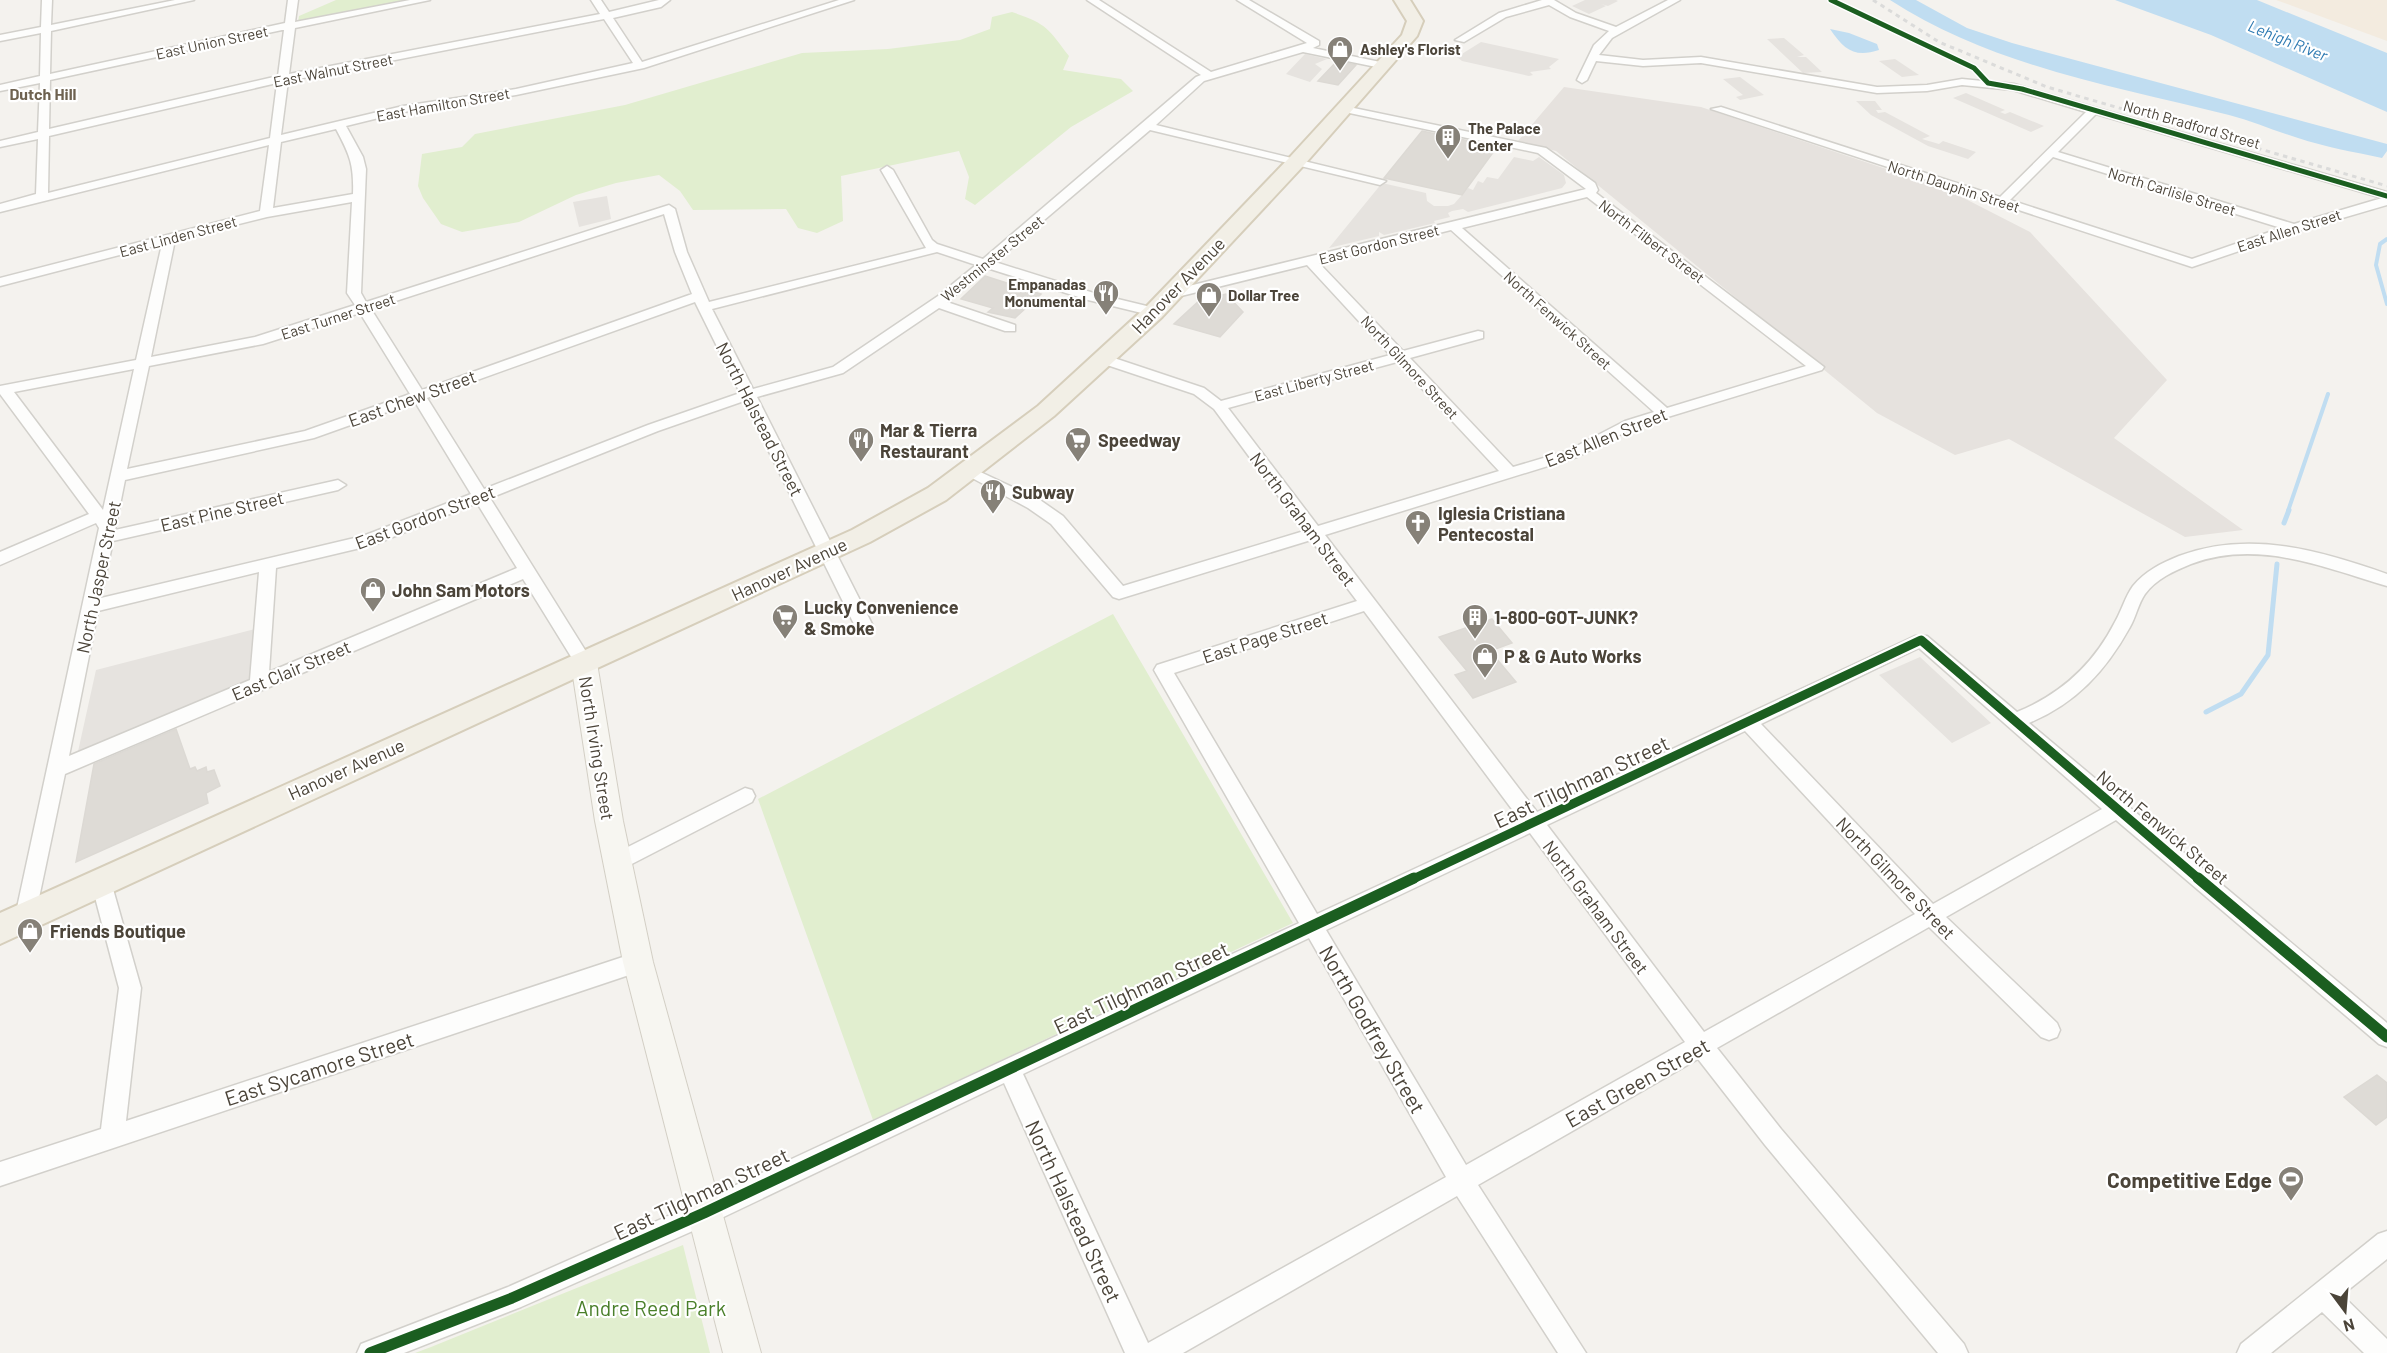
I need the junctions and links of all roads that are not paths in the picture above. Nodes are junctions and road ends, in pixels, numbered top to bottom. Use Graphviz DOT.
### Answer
graph roads {
  1 [pos="46,0"];
  2 [pos="189,0"];
  3 [pos="293,0"];
  4 [pos="425,0"];
  5 [pos="596,0"];
  6 [pos="665,0"];
  7 [pos="846,0"];
  8 [pos="1109,0"];
  9 [pos="1242,0"];
  10 [pos="1402,0"];
  11 [pos="1549,1"];
  12 [pos="1669,1"];
  13 [pos="1094,2"];
  14 [pos="606,16"];
  15 [pos="290,26"];
  16 [pos="44,30"];
  17 [pos="1617,31"];
  18 [pos="0,38"];
  19 [pos="1460,40"];
  20 [pos="1303,49"];
  21 [pos="1595,58"];
  22 [pos="1381,65"];
  23 [pos="640,66"];
  24 [pos="1208,75"];
  25 [pos="44,79"];
  26 [pos="281,79"];
  27 [pos="1582,80"];
  28 [pos="0,88"];
  29 [pos="1344,109"];
  30 [pos="1717,109"];
  31 [pos="2093,111"];
  32 [pos="340,125"];
  33 [pos="1148,126"];
  34 [pos="44,135"];
  35 [pos="273,141"];
  36 [pos="0,144"];
  37 [pos="2050,153"];
  38 [pos="1297,161"];
  39 [pos="887,170"];
  40 [pos="1380,181"];
  41 [pos="1589,193"];
  42 [pos="358,196"];
  43 [pos="2387,198"];
  44 [pos="39,199"];
  45 [pos="2002,201"];
  46 [pos="0,208"];
  47 [pos="669,209"];
  48 [pos="266,213"];
  49 [pos="1453,226"];
  50 [pos="2294,228"];
  51 [pos="169,237"];
  52 [pos="936,249"];
  53 [pos="1310,261"];
  54 [pos="2192,263"];
  55 [pos="985,264"];
  56 [pos="0,282"];
  57 [pos="1169,295"];
  58 [pos="701,302"];
  59 [pos="937,303"];
  60 [pos="362,308"];
  61 [pos="1154,312"];
  62 [pos="1010,328"];
  63 [pos="1478,335"];
  64 [pos="1401,357"];
  65 [pos="1103,359"];
  66 [pos="143,363"];
  67 [pos="1817,367"];
  68 [pos="3,389"];
  69 [pos="748,395"];
  70 [pos="418,396"];
  71 [pos="1219,406"];
  72 [pos="1664,413"];
  73 [pos="969,472"];
  74 [pos="1510,473"];
  75 [pos="119,476"];
  76 [pos="338,485"];
  77 [pos="480,497"];
  78 [pos="105,527"];
  79 [pos="1314,534"];
  80 [pos="826,551"];
  81 [pos="0,559"];
  82 [pos="268,565"];
  83 [pos="526,571"];
  84 [pos="2387,580"];
  85 [pos="1367,604"];
  86 [pos="92,606"];
  87 [pos="863,624"];
  88 [pos="1921,640"];
  89 [pos="584,663"];
  90 [pos="1163,670"];
  91 [pos="260,683"];
  92 [pos="2014,721"];
  93 [pos="1748,722"];
  94 [pos="57,769"];
  95 [pos="745,796"];
  96 [pos="2117,810"];
  97 [pos="1532,824"];
  98 [pos="617,862"];
  99 [pos="101,882"];
  100 [pos="1931,916"];
  101 [pos="13,923"];
  102 [pos="1314,926"];
  103 [pos="638,962"];
  104 [pos="2049,1030"];
  105 [pos="2387,1037"];
  106 [pos="1701,1045"];
  107 [pos="1009,1069"];
  108 [pos="112,1137"];
  109 [pos="0,1174"];
  110 [pos="1461,1181"];
  111 [pos="704,1214"];
  112 [pos="2387,1243"];
  113 [pos="2323,1294"];
  114 [pos="370,1353"];
  115 [pos="742,1353"];
  116 [pos="1139,1353"];
  117 [pos="1157,1353"];
  118 [pos="1573,1353"];
  119 [pos="1955,1353"];
  120 [pos="2250,1353"];
  121 [pos="2383,1353"];
  1 -- 16 [label="street"];
  2 -- 16 [label="street"];
  3 -- 15 [label="street"];
  4 -- 15 [label="street, East Union Street"];
  5 -- 14 [label="street"];
  6 -- 14 [label="street, East Walnut Street"];
  7 -- 23 [label="street, East Hamilton Street"];
  8 -- 13 [label="street"];
  9 -- 20 [label="street"];
  10 -- 22 [label="main road, Hanover Avenue"];
  11 -- 17 [label="street"];
  11 -- 19 [label="street"];
  12 -- 17 [label="street"];
  13 -- 24 [label="street"];
  14 -- 23 [label="street"];
  14 -- 26 [label="street, East Walnut Street"];
  15 -- 25 [label="street, East Union Street"];
  15 -- 26 [label="street"];
  16 -- 18 [label="street"];
  16 -- 25 [label="street"];
  17 -- 21 [label="street"];
  20 -- 22 [label="street"];
  20 -- 24 [label="street"];
  21 -- 27 [label="street"];
  21 -- 31 [label="street, North Bradford Street"];
  22 -- 29 [label="main road, Hanover Avenue"];
  23 -- 32 [label="street, East Hamilton Street"];
  24 -- 33 [label="street, Westminster Street"];
  25 -- 28 [label="street, East Union Street"];
  25 -- 34 [label="street"];
  26 -- 34 [label="street, East Walnut Street"];
  26 -- 35 [label="street"];
  29 -- 38 [label="main road, Hanover Avenue"];
  29 -- 41 [label="street, North Filbert Street"];
  30 -- 45 [label="street, North Dauphin Street"];
  31 -- 37 [label="street"];
  31 -- 43 [label="street, North Bradford Street"];
  32 -- 35 [label="street, East Hamilton Street"];
  32 -- 42 [label="street, North Irving Street"];
  33 -- 38 [label="street"];
  33 -- 55 [label="street, Westminster Street"];
  34 -- 36 [label="street, East Walnut Street"];
  34 -- 44 [label="street"];
  35 -- 44 [label="street, East Hamilton Street"];
  35 -- 48 [label="street"];
  37 -- 45 [label="street"];
  37 -- 50 [label="street, North Carlisle Street"];
  38 -- 40 [label="street"];
  38 -- 57 [label="main road, Hanover Avenue"];
  39 -- 52 [label="street"];
  41 -- 49 [label="street, East Gordon Street"];
  41 -- 67 [label="street, North Filbert Street"];
  42 -- 48 [label="street, East Linden Street"];
  42 -- 60 [label="street, North Irving Street"];
  43 -- 50 [label="street, East Allen Street"];
  44 -- 46 [label="street, East Hamilton Street"];
  45 -- 54 [label="street, North Dauphin Street"];
  47 -- 58 [label="street, North Halstead Street"];
  47 -- 60 [label="street, East Turner Street"];
  48 -- 51 [label="street, East Linden Street"];
  49 -- 53 [label="street, East Gordon Street"];
  49 -- 72 [label="street, North Fenwick Street"];
  50 -- 54 [label="street, East Allen Street"];
  51 -- 56 [label="street, East Linden Street"];
  51 -- 66 [label="street, North Jasper Street"];
  52 -- 55 [label="street"];
  52 -- 58 [label="street, East Chew Street"];
  53 -- 57 [label="street, East Gordon Street"];
  53 -- 64 [label="street, North Gilmore Street"];
  55 -- 59 [label="street, Westminster Street"];
  55 -- 61 [label="street"];
  57 -- 61 [label="main road, Hanover Avenue"];
  58 -- 69 [label="street, North Halstead Street"];
  58 -- 70 [label="street, East Chew Street"];
  59 -- 62 [label="street"];
  59 -- 69 [label="street, Westminster Street"];
  60 -- 66 [label="street, East Turner Street"];
  60 -- 70 [label="street, North Irving Street"];
  61 -- 65 [label="main road, Hanover Avenue"];
  63 -- 64 [label="street, East Liberty Street"];
  64 -- 71 [label="street, East Liberty Street"];
  64 -- 74 [label="street, North Gilmore Street"];
  65 -- 71 [label="street, North Graham Street"];
  65 -- 73 [label="main road, Hanover Avenue"];
  66 -- 68 [label="street, East Turner Street"];
  66 -- 75 [label="street, North Jasper Street"];
  67 -- 72 [label="street, East Allen Street"];
  68 -- 78 [label="street"];
  69 -- 77 [label="street, East Gordon Street"];
  69 -- 80 [label="street, North Halstead Street"];
  70 -- 75 [label="street, East Chew Street"];
  70 -- 77 [label="street, North Irving Street"];
  71 -- 79 [label="street, North Graham Street"];
  72 -- 74 [label="street, East Allen Street"];
  73 -- 79 [label="street, East Allen Street"];
  73 -- 80 [label="main road, Hanover Avenue"];
  74 -- 79 [label="street, East Allen Street"];
  75 -- 78 [label="street, North Jasper Street"];
  76 -- 78 [label="street, East Pine Street"];
  77 -- 82 [label="street, East Gordon Street"];
  77 -- 83 [label="street, North Irving Street"];
  78 -- 81 [label="street"];
  78 -- 86 [label="street, North Jasper Street"];
  79 -- 85 [label="street, North Graham Street"];
  80 -- 87 [label="street, North Halstead Street"];
  80 -- 89 [label="main road, Hanover Avenue"];
  82 -- 86 [label="street, East Gordon Street"];
  82 -- 91 [label="street"];
  83 -- 89 [label="street, North Irving Street"];
  83 -- 91 [label="street, East Clair Street"];
  84 -- 92 [label="street"];
  85 -- 90 [label="street, East Page Street"];
  85 -- 97 [label="street, North Graham Street"];
  86 -- 94 [label="street, North Jasper Street"];
  88 -- 92 [label="street, North Fenwick Street"];
  88 -- 93 [label="street, East Tilghman Street"];
  89 -- 98 [label="main road, North Irving Street"];
  89 -- 99 [label="main road, Hanover Avenue"];
  90 -- 102 [label="street, North Godfrey Street"];
  91 -- 94 [label="street, East Clair Street"];
  92 -- 96 [label="street, North Fenwick Street"];
  93 -- 97 [label="street, East Tilghman Street"];
  93 -- 100 [label="street, North Gilmore Street"];
  94 -- 101 [label="street, North Jasper Street"];
  95 -- 98 [label="street"];
  96 -- 100 [label="street, East Green Street"];
  96 -- 105 [label="street, North Fenwick Street"];
  97 -- 102 [label="street, East Tilghman Street"];
  97 -- 106 [label="street, North Graham Street"];
  98 -- 103 [label="main road, North Irving Street"];
  99 -- 101 [label="main road, Hanover Avenue"];
  99 -- 108 [label="street"];
  100 -- 104 [label="street, North Gilmore Street"];
  100 -- 106 [label="street, East Green Street"];
  102 -- 107 [label="street, East Tilghman Street"];
  102 -- 110 [label="street, North Godfrey Street"];
  103 -- 108 [label="street, East Sycamore Street"];
  103 -- 111 [label="main road, North Irving Street"];
  106 -- 110 [label="street, East Green Street"];
  106 -- 119 [label="street, North Graham Street"];
  107 -- 111 [label="street, East Tilghman Street"];
  107 -- 116 [label="street, North Halstead Street"];
  108 -- 109 [label="street, East Sycamore Street"];
  110 -- 117 [label="street, East Green Street"];
  110 -- 118 [label="street, North Godfrey Street"];
  111 -- 114 [label="street, East Tilghman Street"];
  111 -- 115 [label="main road, North Irving Street"];
  112 -- 113 [label="street"];
  113 -- 120 [label="street"];
  113 -- 121 [label="street"];
}
